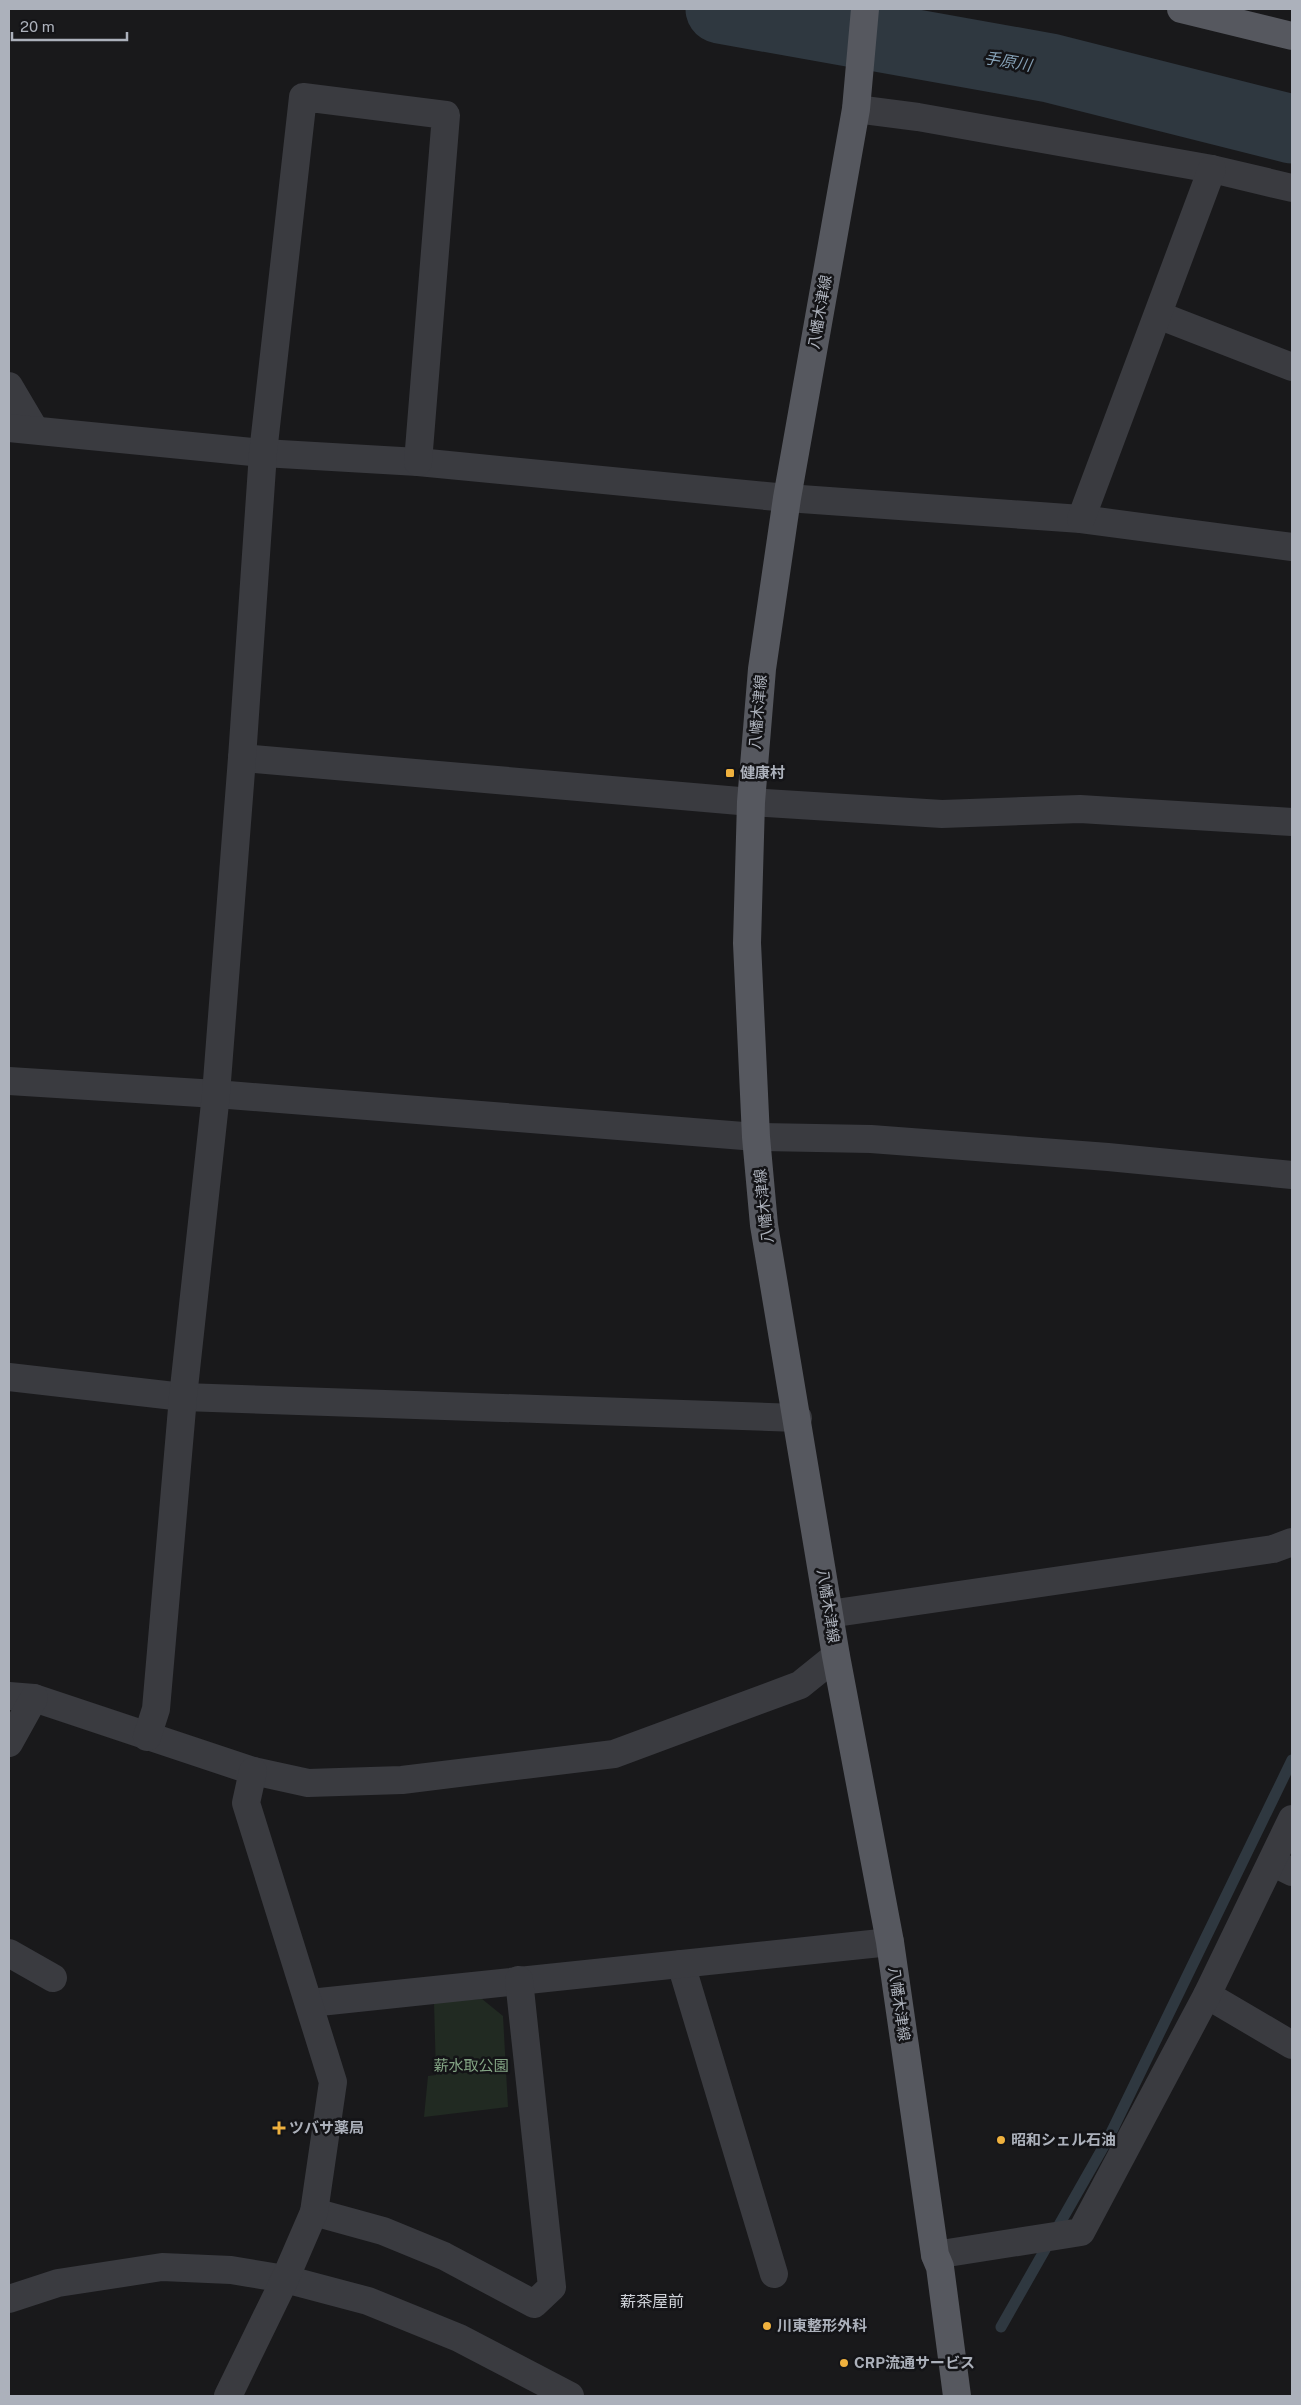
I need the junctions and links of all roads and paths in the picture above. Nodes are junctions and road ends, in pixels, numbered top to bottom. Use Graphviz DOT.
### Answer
graph roads {
  1 [pos="865,9"];
  2 [pos="1181,9"];
  3 [pos="1292,36"];
  4 [pos="856,99"];
  5 [pos="1212,169"];
  6 [pos="1292,188"];
  7 [pos="1158,315"];
  8 [pos="1292,367"];
  9 [pos="9,386"];
  10 [pos="22,429"];
  11 [pos="263,453"];
  12 [pos="418,462"];
  13 [pos="787,498"];
  14 [pos="1081,519"];
  15 [pos="1292,547"];
  16 [pos="242,758"];
  17 [pos="751,802"];
  18 [pos="1292,822"];
  19 [pos="9,1081"];
  20 [pos="216,1094"];
  21 [pos="756,1137"];
  22 [pos="1292,1175"];
  23 [pos="9,1377"];
  24 [pos="183,1397"];
  25 [pos="798,1418"];
  26 [pos="1292,1542"];
  27 [pos="829,1614"];
  28 [pos="836,1656"];
  29 [pos="21,1697"];
  30 [pos="147,1737"];
  31 [pos="9,1743"];
  32 [pos="252,1771"];
  33 [pos="1292,1819"];
  34 [pos="1282,1867"];
  35 [pos="890,1942"];
  36 [pos="9,1953"];
  37 [pos="681,1964"];
  38 [pos="53,1978"];
  39 [pos="519,1980"];
  40 [pos="1207,1995"];
  41 [pos="310,2003"];
  42 [pos="1292,2046"];
  43 [pos="314,2212"];
  44 [pos="935,2255"];
  45 [pos="774,2274"];
  46 [pos="285,2278"];
  47 [pos="9,2299"];
  48 [pos="228,2396"];
  49 [pos="570,2396"];
  50 [pos="957,2396"];
  1 -- 4 [label="main road, 八幡木津線"];
  2 -- 3 [label="main road"];
  4 -- 5 [label="street"];
  4 -- 13 [label="main road, 八幡木津線"];
  5 -- 6 [label="street"];
  5 -- 7 [label="street"];
  7 -- 8 [label="street"];
  7 -- 14 [label="street"];
  9 -- 10 [label="street"];
  10 -- 11 [label="street"];
  11 -- 12 [label="street"];
  11 -- 12 [label="street"];
  11 -- 16 [label="street"];
  12 -- 13 [label="street"];
  13 -- 14 [label="street"];
  13 -- 17 [label="main road, 八幡木津線"];
  14 -- 15 [label="street"];
  16 -- 17 [label="street"];
  16 -- 20 [label="street"];
  17 -- 18 [label="street"];
  17 -- 21 [label="main road, 八幡木津線"];
  19 -- 20 [label="street"];
  20 -- 21 [label="street"];
  20 -- 24 [label="street"];
  21 -- 22 [label="street"];
  21 -- 25 [label="main road, 八幡木津線"];
  23 -- 24 [label="street"];
  24 -- 25 [label="street"];
  24 -- 30 [label="street"];
  25 -- 27 [label="main road, 八幡木津線"];
  26 -- 27 [label="street"];
  27 -- 28 [label="main road, 八幡木津線"];
  28 -- 32 [label="street"];
  28 -- 35 [label="main road, 八幡木津線"];
  29 -- 30 [label="street"];
  29 -- 31 [label="street"];
  30 -- 32 [label="street"];
  32 -- 41 [label="street"];
  33 -- 34 [label="street"];
  34 -- 40 [label="street"];
  35 -- 37 [label="street"];
  35 -- 44 [label="main road, 八幡木津線"];
  36 -- 38 [label="street"];
  37 -- 39 [label="street"];
  37 -- 45 [label="street"];
  39 -- 41 [label="street"];
  39 -- 43 [label="street"];
  40 -- 42 [label="street"];
  40 -- 44 [label="street"];
  41 -- 43 [label="street"];
  43 -- 46 [label="street"];
  44 -- 50 [label="main road, 八幡木津線"];
  46 -- 47 [label="street"];
  46 -- 48 [label="street"];
  46 -- 49 [label="street"];
}
